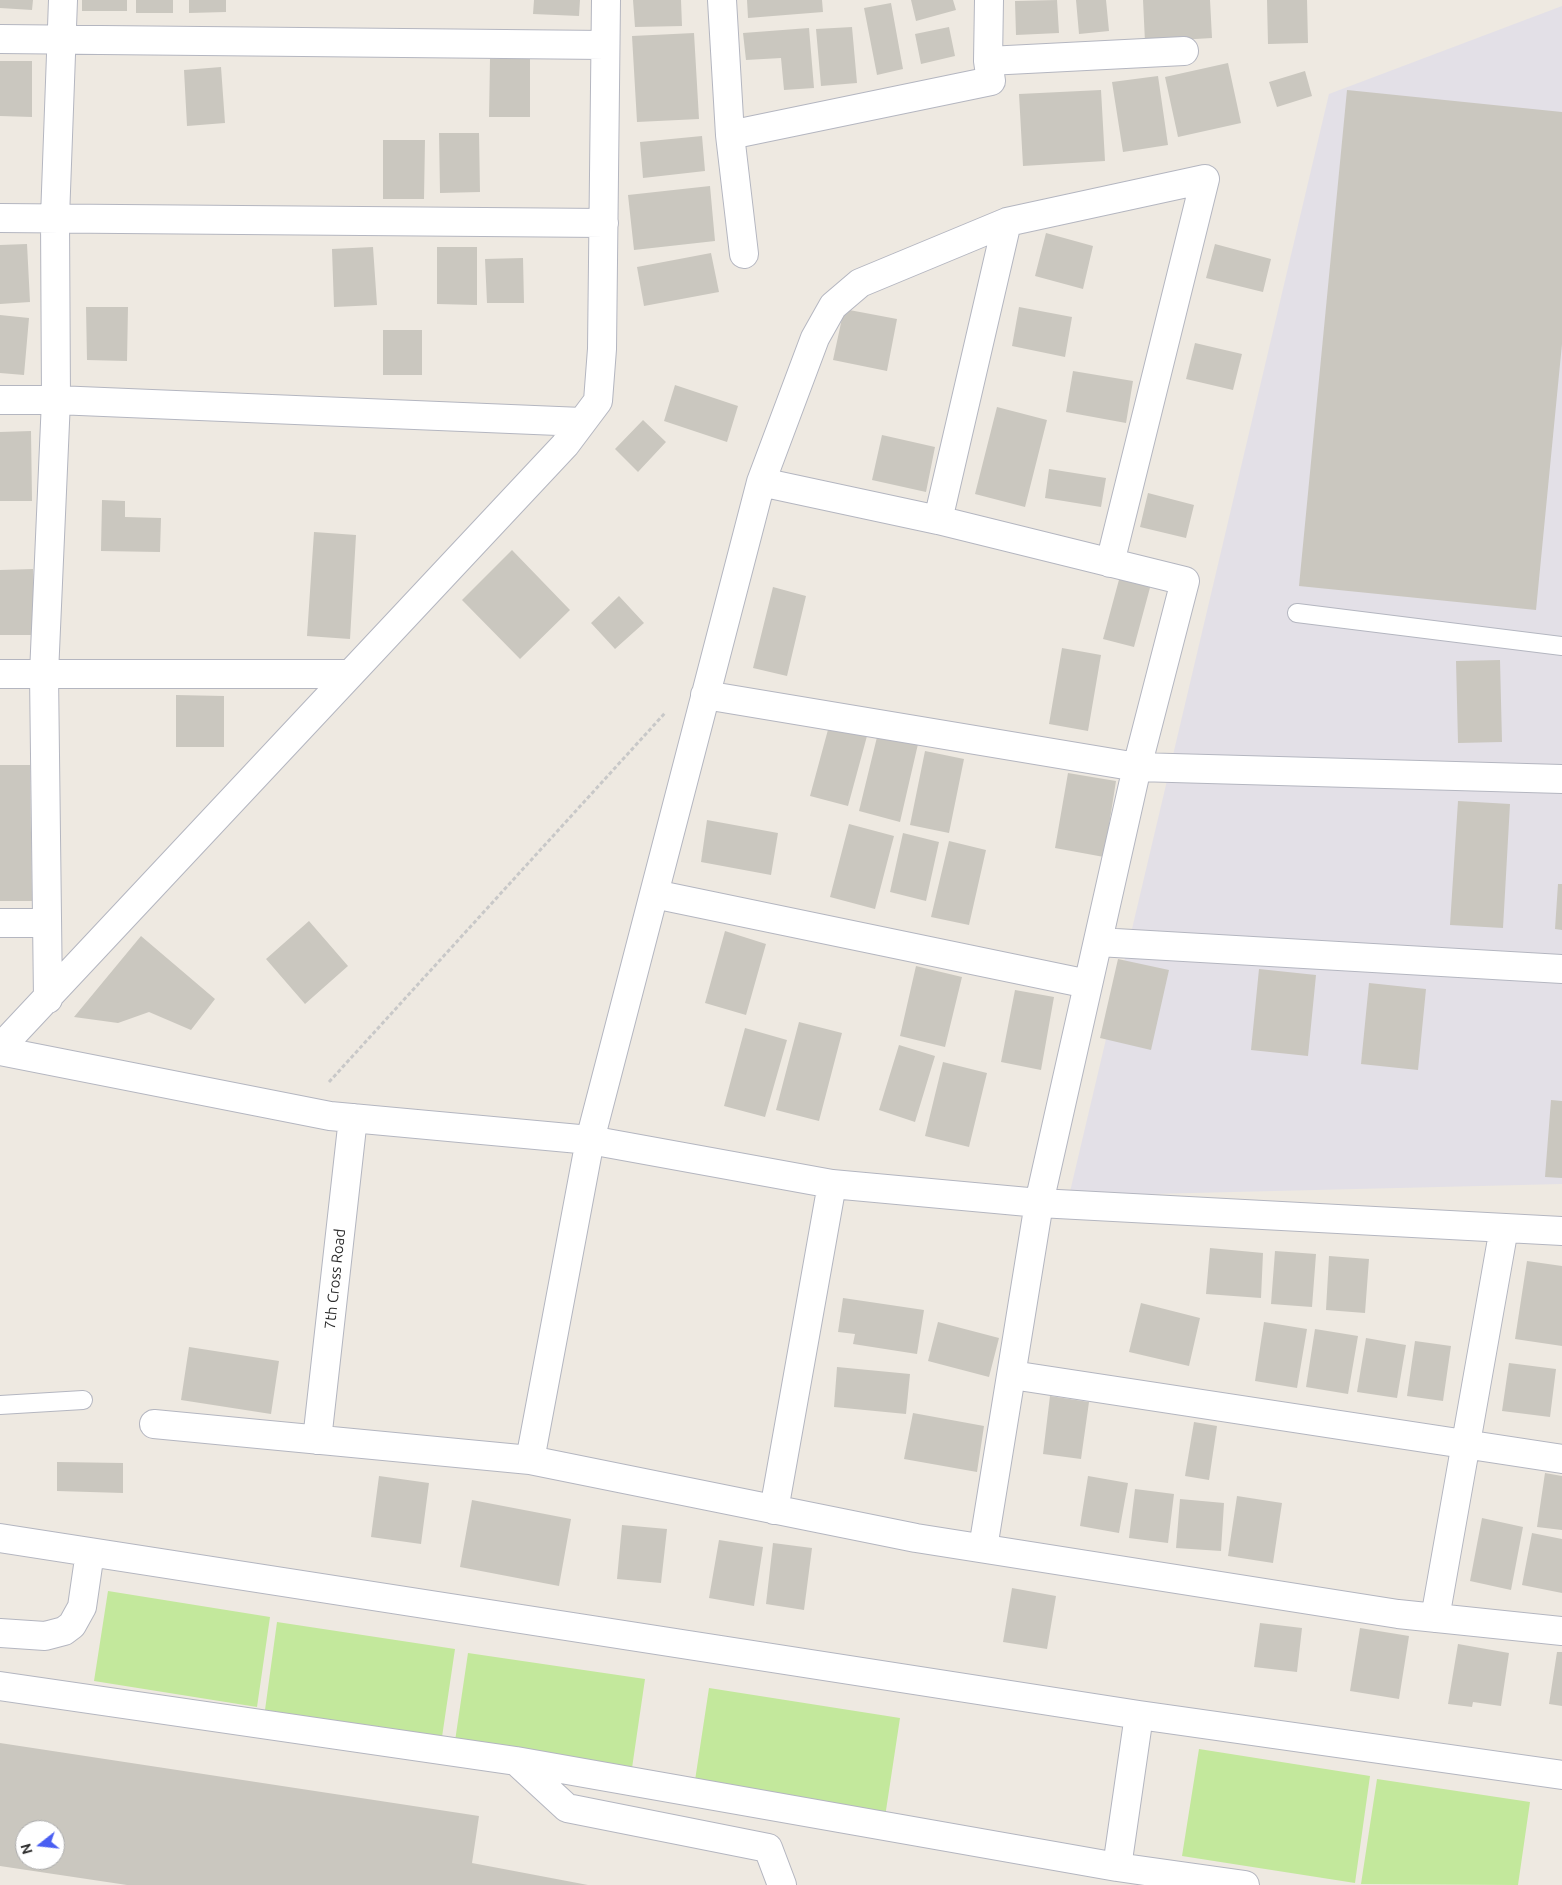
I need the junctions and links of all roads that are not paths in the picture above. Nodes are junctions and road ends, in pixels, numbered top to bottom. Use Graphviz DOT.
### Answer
graph roads {
  1 [pos="63,0"];
  2 [pos="606,0"];
  3 [pos="722,0"];
  4 [pos="989,0"];
  5 [pos="0,39"];
  6 [pos="63,39"];
  7 [pos="605,45"];
  8 [pos="1184,51"];
  9 [pos="988,61"];
  10 [pos="730,135"];
  11 [pos="0,218"];
  12 [pos="55,218"];
  13 [pos="1007,222"];
  14 [pos="604,223"];
  15 [pos="744,254"];
  16 [pos="0,400"];
  17 [pos="56,400"];
  18 [pos="582,422"];
  19 [pos="761,482"];
  20 [pos="938,520"];
  21 [pos="1110,563"];
  22 [pos="1297,613"];
  23 [pos="1562,646"];
  24 [pos="0,674"];
  25 [pos="44,674"];
  26 [pos="350,674"];
  27 [pos="705,695"];
  28 [pos="1137,767"];
  29 [pos="1562,779"];
  30 [pos="654,894"];
  31 [pos="0,923"];
  32 [pos="46,923"];
  33 [pos="1098,942"];
  34 [pos="1562,969"];
  35 [pos="1088,984"];
  36 [pos="48,999"];
  37 [pos="0,1049"];
  38 [pos="353,1118"];
  39 [pos="590,1140"];
  40 [pos="832,1184"];
  41 [pos="1039,1203"];
  42 [pos="1504,1228"];
  43 [pos="1562,1231"];
  44 [pos="1012,1375"];
  45 [pos="83,1400"];
  46 [pos="0,1405"];
  47 [pos="154,1424"];
  48 [pos="317,1440"];
  49 [pos="1465,1445"];
  50 [pos="1562,1459"];
  51 [pos="530,1460"];
  52 [pos="774,1510"];
  53 [pos="0,1538"];
  54 [pos="983,1548"];
  55 [pos="90,1552"];
  56 [pos="1434,1618"];
  57 [pos="1562,1631"];
  58 [pos="0,1633"];
  59 [pos="0,1686"];
  60 [pos="1139,1715"];
  61 [pos="516,1761"];
  62 [pos="1562,1776"];
  63 [pos="1116,1867"];
  64 [pos="1174,1880"];
  65 [pos="782,1885"];
  66 [pos="1245,1885"];
  1 -- 6 [label="street"];
  2 -- 7 [label="street"];
  3 -- 10 [label="street"];
  4 -- 9 [label="street"];
  5 -- 6 [label="street"];
  6 -- 7 [label="street"];
  6 -- 12 [label="street"];
  7 -- 14 [label="street"];
  8 -- 9 [label="street"];
  9 -- 10 [label="street"];
  10 -- 15 [label="street"];
  11 -- 12 [label="street"];
  12 -- 14 [label="street"];
  12 -- 17 [label="street"];
  13 -- 19 [label="street"];
  13 -- 20 [label="street"];
  13 -- 21 [label="street"];
  14 -- 18 [label="street"];
  16 -- 17 [label="street"];
  17 -- 18 [label="street"];
  17 -- 25 [label="street"];
  18 -- 26 [label="street"];
  19 -- 20 [label="street"];
  19 -- 27 [label="street"];
  20 -- 21 [label="street"];
  21 -- 28 [label="street"];
  22 -- 23 [label="lane"];
  24 -- 25 [label="street"];
  25 -- 26 [label="street"];
  25 -- 32 [label="street"];
  26 -- 36 [label="street"];
  27 -- 28 [label="street"];
  27 -- 30 [label="street"];
  28 -- 29 [label="street"];
  28 -- 33 [label="street"];
  30 -- 35 [label="street"];
  30 -- 39 [label="street"];
  31 -- 32 [label="street"];
  32 -- 36 [label="street"];
  33 -- 34 [label="street"];
  33 -- 35 [label="street"];
  35 -- 41 [label="street"];
  36 -- 37 [label="street"];
  37 -- 38 [label="street"];
  38 -- 39 [label="street"];
  38 -- 48 [label="street, 7th Cross Road"];
  39 -- 40 [label="street"];
  39 -- 51 [label="street"];
  40 -- 41 [label="street"];
  40 -- 52 [label="street"];
  41 -- 42 [label="street"];
  41 -- 44 [label="street"];
  42 -- 43 [label="street"];
  42 -- 49 [label="street"];
  44 -- 49 [label="street"];
  44 -- 54 [label="street"];
  45 -- 46 [label="lane"];
  47 -- 48 [label="street"];
  48 -- 51 [label="street"];
  49 -- 50 [label="street"];
  49 -- 56 [label="street"];
  51 -- 52 [label="street"];
  52 -- 54 [label="street"];
  53 -- 55 [label="street"];
  54 -- 56 [label="street"];
  55 -- 58 [label="street"];
  55 -- 60 [label="street"];
  56 -- 57 [label="street"];
  59 -- 61 [label="street"];
  60 -- 62 [label="street"];
  60 -- 63 [label="street"];
  61 -- 63 [label="street"];
  61 -- 65 [label="street"];
  63 -- 64 [label="street"];
  64 -- 66 [label="street"];
}
